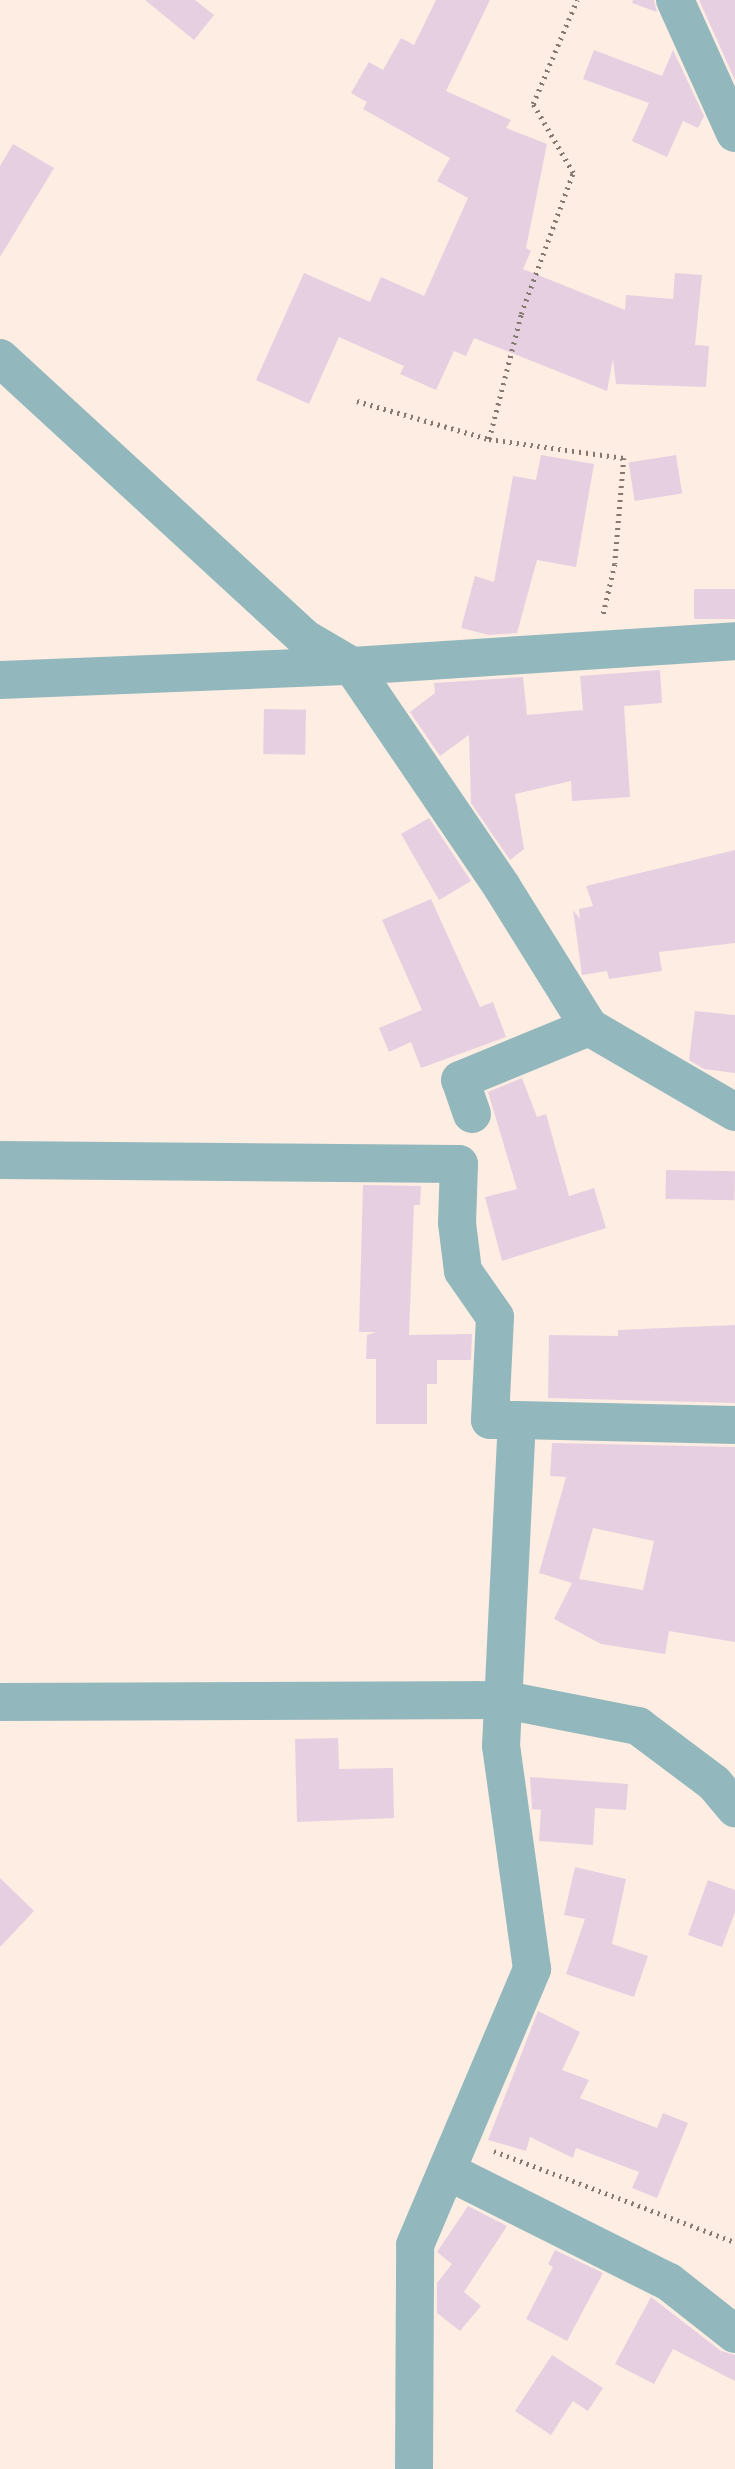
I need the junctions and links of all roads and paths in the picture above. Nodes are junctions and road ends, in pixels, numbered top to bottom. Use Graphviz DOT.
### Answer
graph roads {
  1 [pos="577,0"];
  2 [pos="675,0"];
  3 [pos="735,133"];
  4 [pos="0,358"];
  5 [pos="357,401"];
  6 [pos="489,439"];
  7 [pos="735,641"];
  8 [pos="595,650"];
  9 [pos="352,666"];
  10 [pos="0,680"];
  11 [pos="589,1027"];
  12 [pos="735,1112"];
  13 [pos="472,1114"];
  14 [pos="0,1160"];
  15 [pos="517,1420"];
  16 [pos="735,1425"];
  17 [pos="505,1700"];
  18 [pos="0,1702"];
  19 [pos="735,1808"];
  20 [pos="454,2154"];
  21 [pos="735,2242"];
  22 [pos="735,2334"];
  23 [pos="414,2469"];
  1 -- 6 [label="path"];
  2 -- 3 [label="street"];
  4 -- 9 [label="street"];
  5 -- 6 [label="path"];
  6 -- 8 [label="path"];
  7 -- 8 [label="street"];
  8 -- 9 [label="street"];
  9 -- 10 [label="street"];
  9 -- 11 [label="street"];
  11 -- 12 [label="street"];
  11 -- 13 [label="street"];
  14 -- 15 [label="street"];
  15 -- 16 [label="street"];
  15 -- 17 [label="street"];
  17 -- 18 [label="street"];
  17 -- 19 [label="street"];
  17 -- 20 [label="street"];
  20 -- 21 [label="path"];
  20 -- 22 [label="street"];
  20 -- 23 [label="street"];
}
